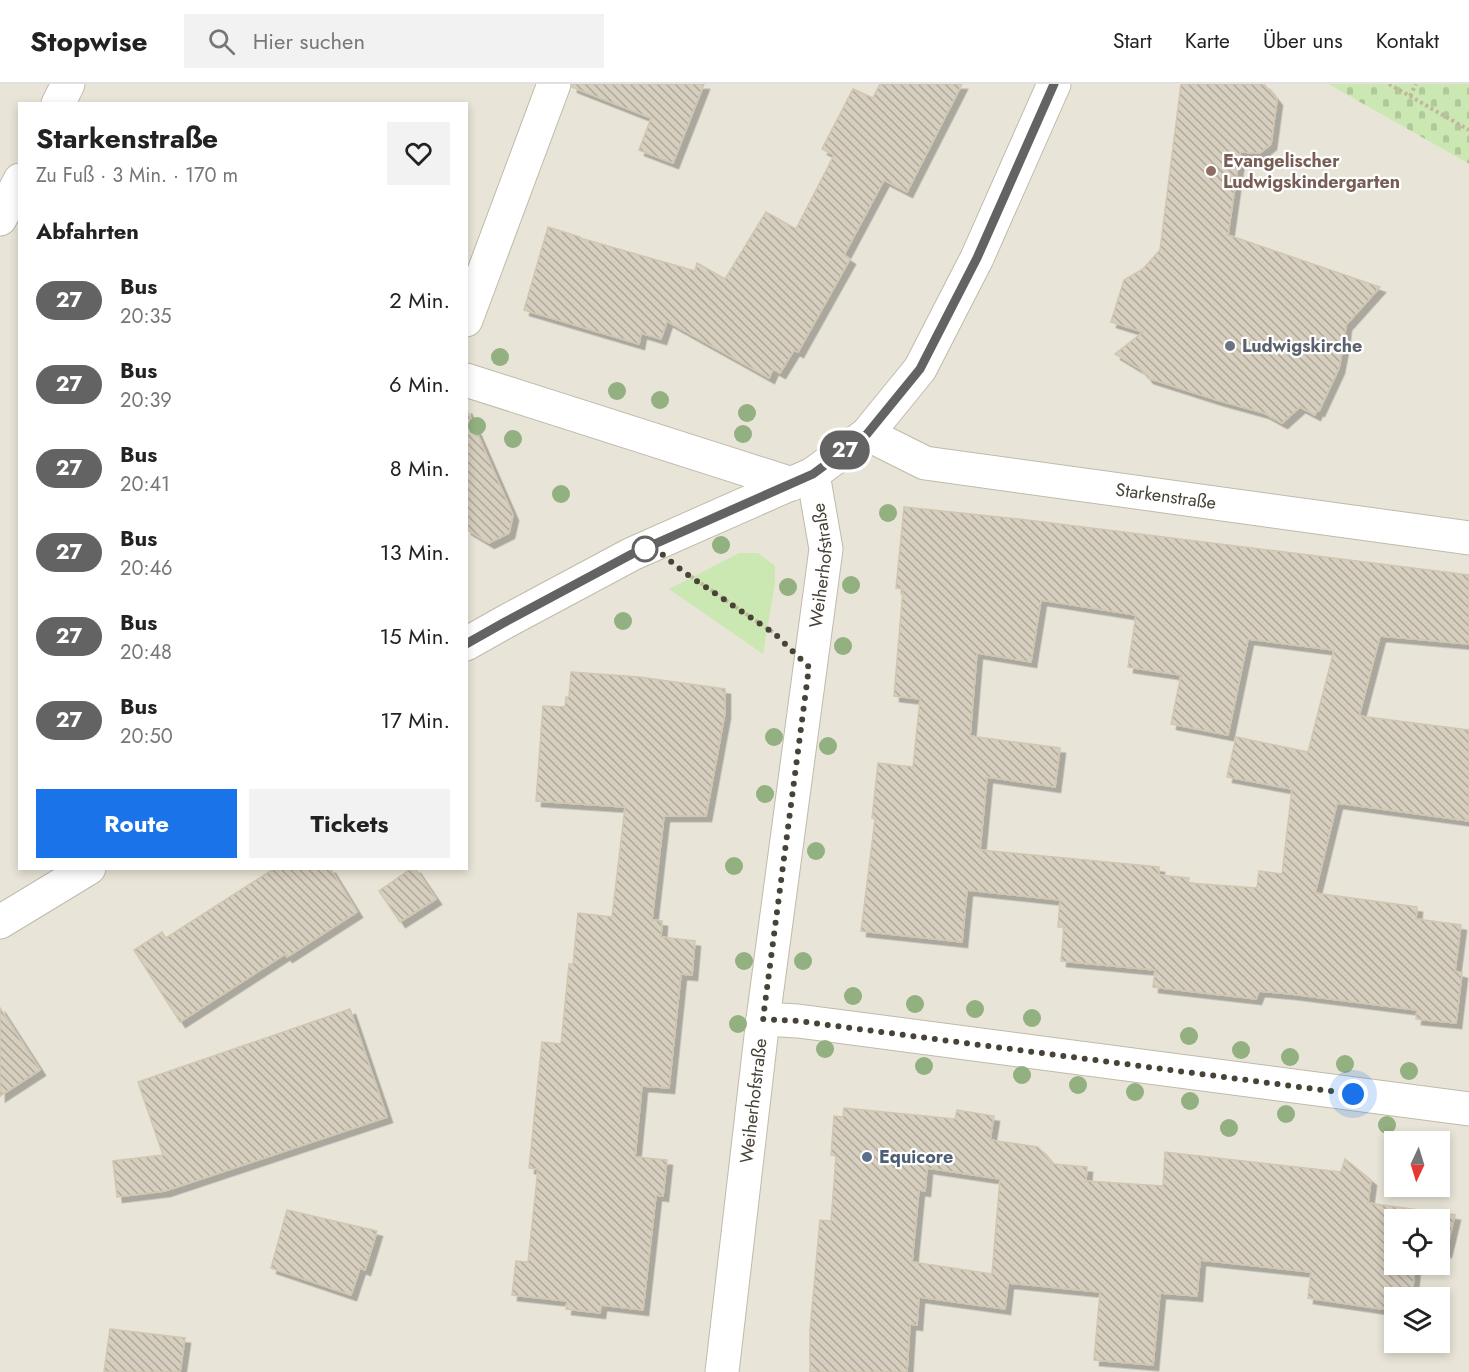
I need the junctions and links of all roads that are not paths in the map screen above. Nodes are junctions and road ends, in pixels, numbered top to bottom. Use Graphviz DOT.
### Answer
graph roads {
  1 [pos="68,84"];
  2 [pos="554,84"];
  3 [pos="1053,84"];
  4 [pos="59,102"];
  5 [pos="14,183"];
  6 [pos="0,219"];
  7 [pos="468,315"];
  8 [pos="468,381"];
  9 [pos="869,432"];
  10 [pos="802,479"];
  11 [pos="1469,538"];
  12 [pos="824,545"];
  13 [pos="468,643"];
  14 [pos="86,870"];
  15 [pos="0,922"];
  16 [pos="763,1019"];
  17 [pos="1469,1109"];
  18 [pos="722,1372"];
  1 -- 4 [label="street"];
  2 -- 7 [label="street"];
  3 -- 9 [label="street"];
  5 -- 6 [label="street"];
  8 -- 10 [label="street"];
  9 -- 10 [label="street"];
  9 -- 11 [label="street, Starkenstraße"];
  10 -- 12 [label="street"];
  10 -- 13 [label="street"];
  10 -- 16 [label="street, Weiherhofstraße"];
  14 -- 15 [label="street"];
  16 -- 17 [label="street"];
  16 -- 18 [label="street, Weiherhofstraße"];
}
